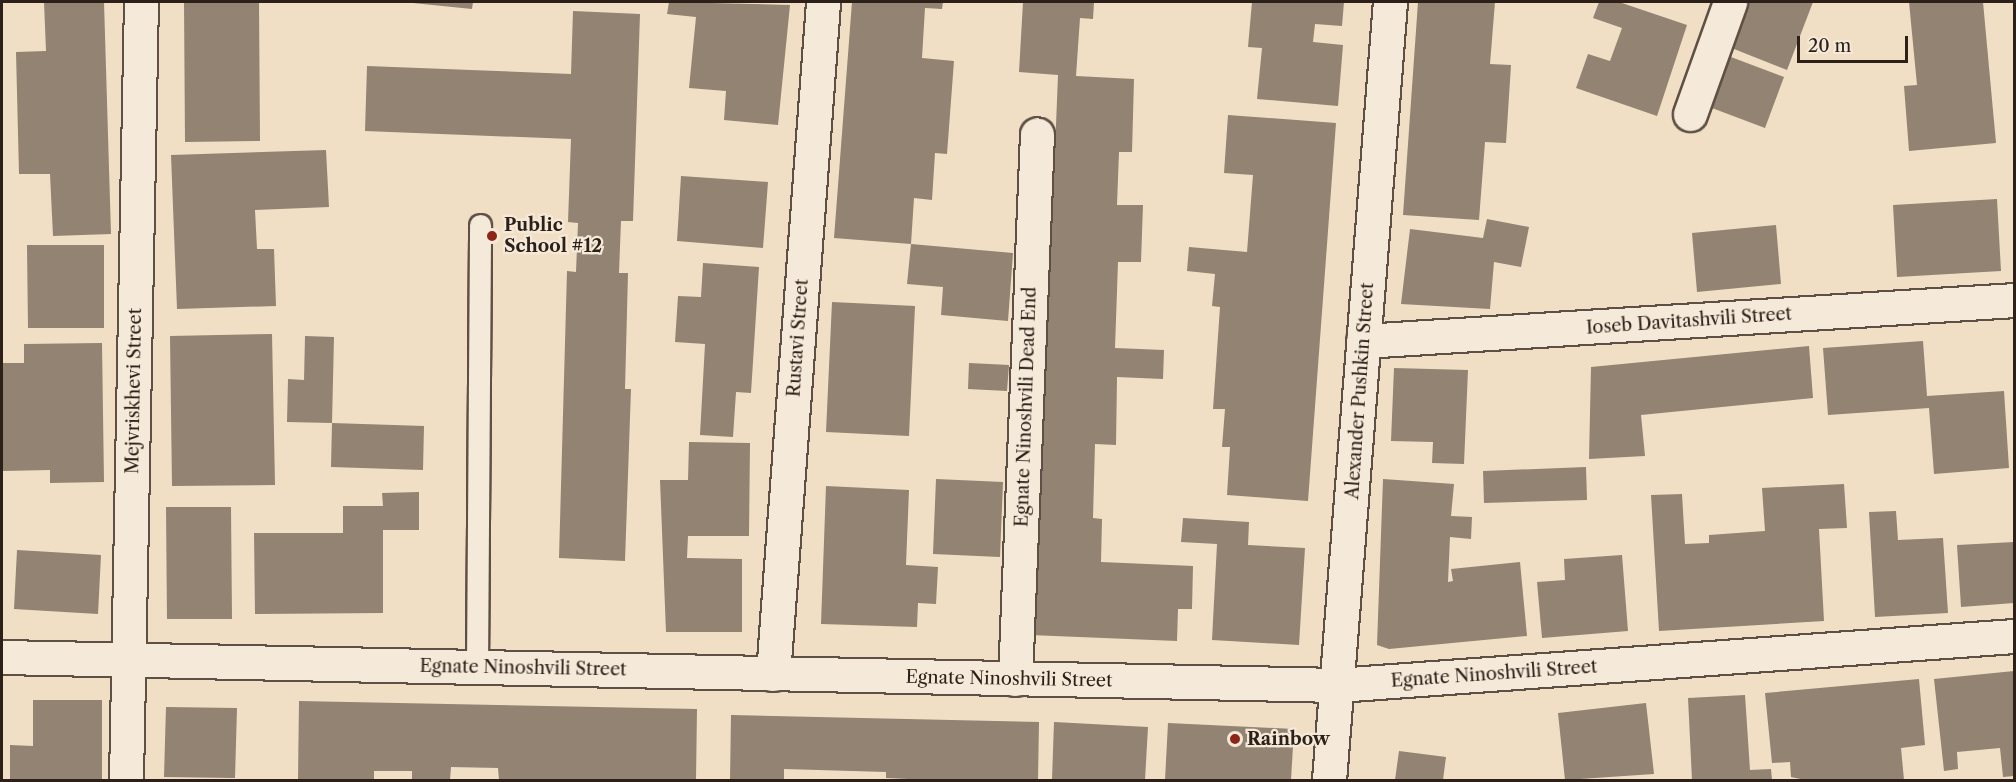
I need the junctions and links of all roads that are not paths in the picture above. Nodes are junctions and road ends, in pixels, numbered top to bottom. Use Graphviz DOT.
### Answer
graph roads {
  1 [pos="141,2"];
  2 [pos="823,2"];
  3 [pos="1390,2"];
  4 [pos="1730,2"];
  5 [pos="1690,114"];
  6 [pos="1037,134"];
  7 [pos="480,225"];
  8 [pos="2014,300"];
  9 [pos="1363,341"];
  10 [pos="2014,636"];
  11 [pos="2,657"];
  12 [pos="128,659"];
  13 [pos="477,667"];
  14 [pos="773,674"];
  15 [pos="1015,679"];
  16 [pos="1337,686"];
  17 [pos="126,780"];
  18 [pos="1329,780"];
  1 -- 12 [label="street, Mejvriskhevi Street"];
  2 -- 14 [label="street, Rustavi Street"];
  3 -- 9 [label="street, Alexander Pushkin Street"];
  4 -- 5 [label="street"];
  6 -- 15 [label="street, Egnate Ninoshvili Dead End"];
  7 -- 13 [label="lane"];
  8 -- 9 [label="street, Ioseb Davitashvili Street"];
  9 -- 16 [label="street, Alexander Pushkin Street"];
  10 -- 16 [label="street, Egnate Ninoshvili Street"];
  11 -- 12 [label="street, Egnate Ninoshvili Street"];
  12 -- 13 [label="street, Egnate Ninoshvili Street"];
  12 -- 17 [label="street, Mejvriskhevi Street"];
  13 -- 14 [label="street, Egnate Ninoshvili Street"];
  14 -- 15 [label="street, Egnate Ninoshvili Street"];
  15 -- 16 [label="street, Egnate Ninoshvili Street"];
  16 -- 18 [label="street, Alexander Pushkin Street"];
}
